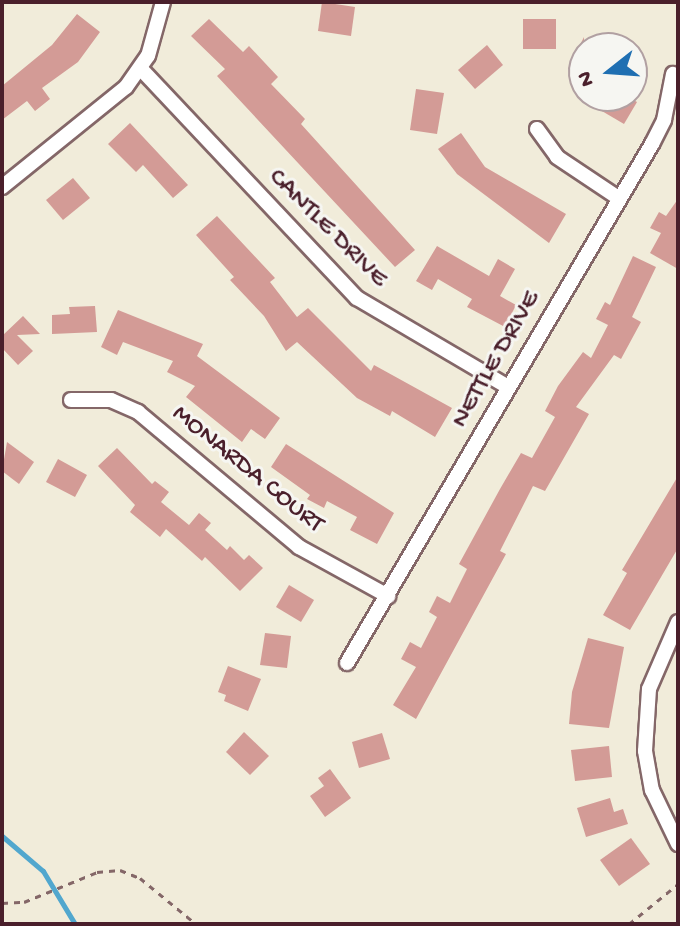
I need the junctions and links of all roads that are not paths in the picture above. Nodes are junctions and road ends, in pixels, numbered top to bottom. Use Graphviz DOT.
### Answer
graph roads {
  1 [pos="163,2"];
  2 [pos="141,69"];
  3 [pos="673,74"];
  4 [pos="537,129"];
  5 [pos="2,187"];
  6 [pos="617,197"];
  7 [pos="508,387"];
  8 [pos="71,400"];
  9 [pos="388,596"];
  10 [pos="678,622"];
  11 [pos="347,663"];
  12 [pos="678,844"];
  1 -- 2 [label="street"];
  2 -- 5 [label="street"];
  2 -- 7 [label="street, CANTLE DRIVE"];
  3 -- 6 [label="street, NETTLE DRIVE"];
  4 -- 6 [label="street"];
  6 -- 7 [label="street, NETTLE DRIVE"];
  7 -- 9 [label="street, NETTLE DRIVE"];
  8 -- 9 [label="street, MONARDA COURT"];
  9 -- 11 [label="street, NETTLE DRIVE"];
  10 -- 12 [label="street"];
}
